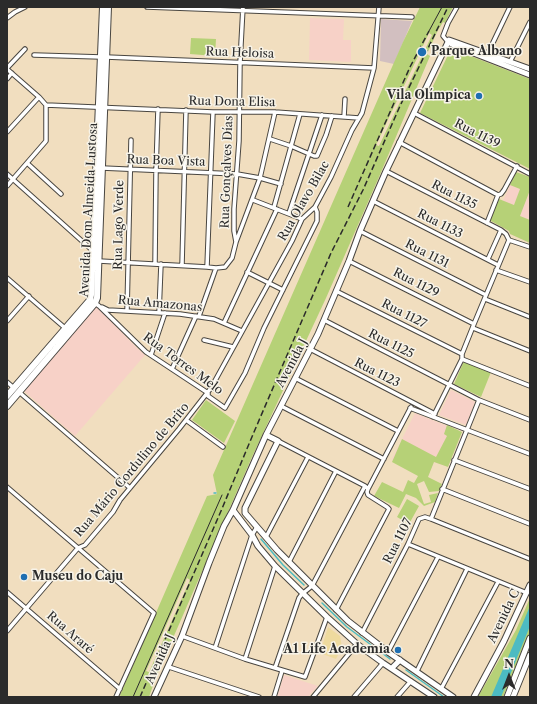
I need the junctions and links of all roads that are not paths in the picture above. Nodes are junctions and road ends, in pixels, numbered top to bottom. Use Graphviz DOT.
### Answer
graph roads {
  1 [pos="26,7"];
  2 [pos="103,7"];
  3 [pos="108,7"];
  4 [pos="147,7"];
  5 [pos="379,7"];
  6 [pos="457,7"];
  7 [pos="510,7"];
  8 [pos="244,9"];
  9 [pos="378,15"];
  10 [pos="412,17"];
  11 [pos="7,18"];
  12 [pos="530,22"];
  13 [pos="447,39"];
  14 [pos="25,49"];
  15 [pos="488,53"];
  16 [pos="34,55"];
  17 [pos="103,57"];
  18 [pos="510,62"];
  19 [pos="240,63"];
  20 [pos="7,68"];
  21 [pos="374,68"];
  22 [pos="521,69"];
  23 [pos="530,69"];
  24 [pos="12,73"];
  25 [pos="530,75"];
  26 [pos="7,79"];
  27 [pos="39,96"];
  28 [pos="345,98"];
  29 [pos="46,105"];
  30 [pos="102,108"];
  31 [pos="158,109"];
  32 [pos="186,110"];
  33 [pos="213,112"];
  34 [pos="240,112"];
  35 [pos="275,112"];
  36 [pos="414,113"];
  37 [pos="300,114"];
  38 [pos="322,115"];
  39 [pos="332,116"];
  40 [pos="344,117"];
  41 [pos="360,118"];
  42 [pos="7,132"];
  43 [pos="270,139"];
  44 [pos="131,140"];
  45 [pos="399,142"];
  46 [pos="291,146"];
  47 [pos="309,154"];
  48 [pos="27,163"];
  49 [pos="517,166"];
  50 [pos="100,168"];
  51 [pos="130,170"];
  52 [pos="156,171"];
  53 [pos="386,171"];
  54 [pos="184,172"];
  55 [pos="211,173"];
  56 [pos="7,174"];
  57 [pos="236,174"];
  58 [pos="530,174"];
  59 [pos="260,178"];
  60 [pos="13,180"];
  61 [pos="281,184"];
  62 [pos="7,186"];
  63 [pos="61,194"];
  64 [pos="498,195"];
  65 [pos="253,200"];
  66 [pos="373,201"];
  67 [pos="315,207"];
  68 [pos="275,208"];
  69 [pos="289,213"];
  70 [pos="302,219"];
  71 [pos="487,223"];
  72 [pos="500,230"];
  73 [pos="360,231"];
  74 [pos="97,238"];
  75 [pos="510,240"];
  76 [pos="236,242"];
  77 [pos="530,247"];
  78 [pos="93,251"];
  79 [pos="488,259"];
  80 [pos="99,261"];
  81 [pos="349,261"];
  82 [pos="128,262"];
  83 [pos="155,264"];
  84 [pos="161,264"];
  85 [pos="182,265"];
  86 [pos="498,265"];
  87 [pos="207,266"];
  88 [pos="216,268"];
  89 [pos="496,270"];
  90 [pos="247,272"];
  91 [pos="9,279"];
  92 [pos="269,282"];
  93 [pos="530,282"];
  94 [pos="7,285"];
  95 [pos="283,290"];
  96 [pos="336,291"];
  97 [pos="29,296"];
  98 [pos="485,297"];
  99 [pos="97,305"];
  100 [pos="127,311"];
  101 [pos="158,313"];
  102 [pos="165,313"];
  103 [pos="197,316"];
  104 [pos="530,317"];
  105 [pos="324,320"];
  106 [pos="7,321"];
  107 [pos="224,323"];
  108 [pos="474,324"];
  109 [pos="65,328"];
  110 [pos="473,328"];
  111 [pos="242,331"];
  112 [pos="204,340"];
  113 [pos="233,348"];
  114 [pos="310,349"];
  115 [pos="530,351"];
  116 [pos="462,354"];
  117 [pos="151,355"];
  118 [pos="462,359"];
  119 [pos="172,369"];
  120 [pos="295,378"];
  121 [pos="7,382"];
  122 [pos="449,385"];
  123 [pos="530,386"];
  124 [pos="16,390"];
  125 [pos="208,393"];
  126 [pos="7,396"];
  127 [pos="479,400"];
  128 [pos="413,402"];
  129 [pos="7,406"];
  130 [pos="281,406"];
  131 [pos="410,408"];
  132 [pos="434,415"];
  133 [pos="186,420"];
  134 [pos="530,420"];
  135 [pos="466,429"];
  136 [pos="398,431"];
  137 [pos="266,435"];
  138 [pos="278,441"];
  139 [pos="222,447"];
  140 [pos="530,454"];
  141 [pos="308,457"];
  142 [pos="384,459"];
  143 [pos="454,460"];
  144 [pos="336,471"];
  145 [pos="7,487"];
  146 [pos="367,487"];
  147 [pos="130,488"];
  148 [pos="442,489"];
  149 [pos="530,489"];
  150 [pos="233,510"];
  151 [pos="431,519"];
  152 [pos="530,524"];
  153 [pos="257,527"];
  154 [pos="252,535"];
  155 [pos="266,537"];
  156 [pos="408,544"];
  157 [pos="78,548"];
  158 [pos="438,557"];
  159 [pos="530,559"];
  160 [pos="289,562"];
  161 [pos="276,566"];
  162 [pos="467,569"];
  163 [pos="498,582"];
  164 [pos="530,585"];
  165 [pos="312,586"];
  166 [pos="7,592"];
  167 [pos="526,593"];
  168 [pos="302,594"];
  169 [pos="26,608"];
  170 [pos="336,610"];
  171 [pos="327,617"];
  172 [pos="7,631"];
  173 [pos="362,633"];
  174 [pos="182,636"];
  175 [pos="530,638"];
  176 [pos="357,644"];
  177 [pos="215,648"];
  178 [pos="388,652"];
  179 [pos="530,655"];
  180 [pos="245,658"];
  181 [pos="400,660"];
  182 [pos="521,662"];
  183 [pos="383,663"];
  184 [pos="528,666"];
  185 [pos="169,667"];
  186 [pos="275,668"];
  187 [pos="392,668"];
  188 [pos="282,671"];
  189 [pos="417,671"];
  190 [pos="411,681"];
  191 [pos="120,689"];
  192 [pos="441,689"];
  193 [pos="116,697"];
  194 [pos="155,697"];
  195 [pos="259,697"];
  196 [pos="274,697"];
  197 [pos="313,697"];
  198 [pos="354,697"];
  199 [pos="397,697"];
  200 [pos="434,697"];
  201 [pos="453,697"];
  202 [pos="474,697"];
  203 [pos="507,697"];
  204 [pos="513,697"];
  1 -- 11 [label="street"];
  2 -- 17 [label="main road, Avenida Dom Almeida Lustosa"];
  3 -- 17 [label="main road, Avenida Dom Almeida Lustosa"];
  4 -- 8 [label="street"];
  5 -- 9 [label="street, Rua Olavo Bilac"];
  6 -- 13 [label="street"];
  7 -- 15 [label="street"];
  8 -- 9 [label="street"];
  8 -- 19 [label="street, Rua Gonçalves Días"];
  9 -- 10 [label="street"];
  9 -- 21 [label="street, Rua Olavo Bilac"];
  12 -- 18 [label="street"];
  13 -- 15 [label="street"];
  13 -- 22 [label="street"];
  13 -- 36 [label="street, Avenida J"];
  14 -- 20 [label="street"];
  15 -- 18 [label="street"];
  16 -- 17 [label="street, Rua Heloisa"];
  17 -- 19 [label="street, Rua Heloisa"];
  17 -- 30 [label="main road, Avenida Dom Almeida Lustosa"];
  18 -- 22 [label="street"];
  19 -- 21 [label="street, Rua Heloisa"];
  19 -- 34 [label="street, Rua Gonçalves Días"];
  20 -- 24 [label="street"];
  21 -- 41 [label="street, Rua Olavo Bilac"];
  22 -- 23 [label="street"];
  22 -- 25 [label="street"];
  24 -- 26 [label="street"];
  24 -- 27 [label="street"];
  27 -- 29 [label="street"];
  27 -- 42 [label="street"];
  28 -- 40 [label="street"];
  29 -- 30 [label="street, Rua Dona Elisa"];
  29 -- 48 [label="street"];
  30 -- 31 [label="street, Rua Dona Elisa"];
  30 -- 50 [label="main road, Avenida Dom Almeida Lustosa"];
  31 -- 32 [label="street, Rua Dona Elisa"];
  31 -- 52 [label="street"];
  32 -- 33 [label="street, Rua Dona Elisa"];
  32 -- 54 [label="street"];
  33 -- 34 [label="street, Rua Dona Elisa"];
  33 -- 55 [label="street"];
  34 -- 35 [label="street, Rua Dona Elisa"];
  34 -- 57 [label="street, Rua Gonçalves Días"];
  35 -- 37 [label="street, Rua Dona Elisa"];
  35 -- 43 [label="street"];
  36 -- 45 [label="street, Avenida J"];
  36 -- 49 [label="street, Rua 1139"];
  37 -- 38 [label="street, Rua Dona Elisa"];
  37 -- 46 [label="street"];
  38 -- 39 [label="street, Rua Dona Elisa"];
  38 -- 47 [label="street"];
  39 -- 40 [label="street, Rua Dona Elisa"];
  39 -- 47 [label="street"];
  40 -- 41 [label="street, Rua Dona Elisa"];
  41 -- 67 [label="street, Rua Olavo Bilac"];
  43 -- 46 [label="street"];
  43 -- 59 [label="street"];
  44 -- 51 [label="street, Rua Lago Verde"];
  45 -- 53 [label="street, Avenida J"];
  45 -- 64 [label="street"];
  46 -- 47 [label="street"];
  46 -- 61 [label="street"];
  47 -- 69 [label="street"];
  48 -- 60 [label="street"];
  48 -- 63 [label="street"];
  49 -- 58 [label="street, Rua 1139"];
  49 -- 64 [label="street"];
  50 -- 51 [label="street, Rua Boa Vista"];
  50 -- 74 [label="main road, Avenida Dom Almeida Lustosa"];
  51 -- 52 [label="street, Rua Boa Vista"];
  51 -- 82 [label="street, Rua Lago Verde"];
  52 -- 54 [label="street, Rua Boa Vista"];
  52 -- 83 [label="street"];
  53 -- 66 [label="street, Avenida J"];
  53 -- 71 [label="street, Rua 1135"];
  54 -- 55 [label="street, Rua Boa Vista"];
  54 -- 85 [label="street"];
  55 -- 57 [label="street, Rua Boa Vista"];
  55 -- 87 [label="street"];
  56 -- 60 [label="street"];
  57 -- 59 [label="street, Rua Boa Vista"];
  57 -- 76 [label="street, Rua Gonçalves Días"];
  59 -- 61 [label="street, Rua Boa Vista"];
  59 -- 65 [label="street"];
  60 -- 62 [label="street"];
  60 -- 78 [label="street"];
  61 -- 68 [label="street"];
  64 -- 71 [label="street"];
  65 -- 68 [label="street"];
  65 -- 76 [label="street"];
  66 -- 73 [label="street, Avenida J"];
  66 -- 79 [label="street, Rua 1133"];
  67 -- 70 [label="street, Rua Olavo Bilac"];
  67 -- 95 [label="street"];
  68 -- 69 [label="street"];
  68 -- 90 [label="street"];
  69 -- 70 [label="street"];
  70 -- 92 [label="street, Rua Olavo Bilac"];
  71 -- 72 [label="street, Rua 1135"];
  72 -- 75 [label="street, Rua 1135"];
  72 -- 79 [label="street"];
  73 -- 81 [label="street, Avenida J"];
  73 -- 98 [label="street, Rua 1131"];
  74 -- 78 [label="main road, Avenida Dom Almeida Lustosa"];
  74 -- 80 [label="main road, Avenida Dom Almeida Lustosa"];
  75 -- 77 [label="street"];
  75 -- 86 [label="street"];
  76 -- 88 [label="street"];
  78 -- 109 [label="main road, Avenida Dom Almeida Lustosa"];
  79 -- 86 [label="street, Rua 1133"];
  80 -- 82 [label="street"];
  80 -- 99 [label="main road, Avenida Dom Almeida Lustosa"];
  81 -- 96 [label="street, Avenida J"];
  81 -- 108 [label="street, Rua 1129"];
  82 -- 83 [label="street"];
  82 -- 100 [label="street, Rua Lago Verde"];
  83 -- 84 [label="street"];
  84 -- 85 [label="street"];
  84 -- 101 [label="street"];
  85 -- 87 [label="street"];
  86 -- 89 [label="street"];
  87 -- 88 [label="street"];
  88 -- 103 [label="street"];
  89 -- 93 [label="street"];
  89 -- 98 [label="street"];
  90 -- 92 [label="street"];
  90 -- 107 [label="street"];
  91 -- 94 [label="street"];
  91 -- 97 [label="street"];
  92 -- 95 [label="street"];
  92 -- 111 [label="street, Rua Olavo Bilac"];
  95 -- 125 [label="street, Rua Torres Melo"];
  96 -- 105 [label="street, Avenida J"];
  96 -- 116 [label="street, Rua 1127"];
  97 -- 106 [label="street"];
  97 -- 109 [label="street"];
  98 -- 104 [label="street, Rua 1131"];
  98 -- 108 [label="street"];
  99 -- 100 [label="street, Rua Amazonas"];
  99 -- 117 [label="street, Rua Torres Melo"];
  99 -- 124 [label="main road, Avenida Dom Almeida Lustosa"];
  100 -- 101 [label="street, Rua Amazonas"];
  101 -- 102 [label="street, Rua Amazonas"];
  102 -- 103 [label="street, Rua Amazonas"];
  102 -- 117 [label="street"];
  103 -- 107 [label="street, Rua Amazonas"];
  103 -- 119 [label="street"];
  105 -- 114 [label="street, Avenida J"];
  105 -- 122 [label="street, Rua 1125"];
  107 -- 111 [label="street, Rua Amazonas"];
  108 -- 110 [label="street"];
  109 -- 124 [label="main road, Avenida Dom Almeida Lustosa"];
  110 -- 115 [label="street"];
  110 -- 116 [label="street"];
  111 -- 113 [label="street, Rua Olavo Bilac"];
  112 -- 113 [label="street"];
  113 -- 125 [label="street, Rua Olavo Bilac"];
  114 -- 120 [label="street, Avenida J"];
  114 -- 128 [label="street, Rua 1123"];
  116 -- 118 [label="street"];
  117 -- 119 [label="street, Rua Torres Melo"];
  118 -- 122 [label="street"];
  118 -- 123 [label="street"];
  119 -- 125 [label="street, Rua Torres Melo"];
  120 -- 130 [label="street, Avenida J"];
  120 -- 136 [label="street"];
  121 -- 124 [label="street"];
  122 -- 127 [label="street, Rua 1125"];
  122 -- 132 [label="street"];
  124 -- 126 [label="main road, Avenida Dom Almeida Lustosa"];
  124 -- 129 [label="main road, Avenida Dom Almeida Lustosa"];
  124 -- 147 [label="street"];
  125 -- 133 [label="street, Rua Mário Cordulino de Brito"];
  127 -- 134 [label="street, Rua 1125"];
  127 -- 135 [label="street, Rua 1107"];
  128 -- 131 [label="street"];
  128 -- 132 [label="street, Rua 1123"];
  130 -- 137 [label="street, Avenida J"];
  130 -- 142 [label="street"];
  131 -- 132 [label="street"];
  131 -- 136 [label="street"];
  132 -- 135 [label="street"];
  133 -- 139 [label="street"];
  133 -- 147 [label="street, Rua Mário Cordulino de Brito"];
  135 -- 140 [label="street"];
  135 -- 143 [label="street, Rua 1107"];
  136 -- 142 [label="street"];
  137 -- 138 [label="street"];
  137 -- 150 [label="street, Avenida J"];
  138 -- 141 [label="street"];
  138 -- 153 [label="street"];
  141 -- 144 [label="street"];
  141 -- 155 [label="street"];
  142 -- 146 [label="street"];
  143 -- 148 [label="street, Rua 1107"];
  143 -- 149 [label="street"];
  144 -- 146 [label="street"];
  144 -- 160 [label="street"];
  145 -- 157 [label="street"];
  146 -- 165 [label="street"];
  146 -- 170 [label="street"];
  147 -- 157 [label="street, Rua Mário Cordulino de Brito"];
  148 -- 151 [label="street, Rua 1107"];
  148 -- 152 [label="street"];
  150 -- 154 [label="street"];
  150 -- 174 [label="street, Avenida J"];
  151 -- 156 [label="street, Rua 1107"];
  151 -- 159 [label="street"];
  153 -- 154 [label="street"];
  153 -- 155 [label="street"];
  154 -- 161 [label="street"];
  154 -- 177 [label="street"];
  155 -- 160 [label="street"];
  156 -- 158 [label="street"];
  156 -- 173 [label="street, Rua 1107"];
  157 -- 169 [label="street, Rua Mário Cordulino de Brito"];
  157 -- 191 [label="street"];
  158 -- 162 [label="street"];
  158 -- 178 [label="street"];
  160 -- 165 [label="street"];
  161 -- 168 [label="street"];
  161 -- 180 [label="street"];
  162 -- 163 [label="street"];
  162 -- 189 [label="street"];
  163 -- 167 [label="street"];
  163 -- 192 [label="street"];
  164 -- 167 [label="street, Avenida C"];
  165 -- 168 [label="street"];
  165 -- 170 [label="street"];
  166 -- 169 [label="street, Rua Araré"];
  167 -- 202 [label="street, Avenida C"];
  168 -- 171 [label="street"];
  168 -- 186 [label="street"];
  169 -- 172 [label="street, Rua Mário Cordulino de Brito"];
  169 -- 191 [label="street, Rua Araré"];
  170 -- 173 [label="street"];
  171 -- 176 [label="street"];
  171 -- 188 [label="street"];
  173 -- 178 [label="street"];
  174 -- 177 [label="street"];
  174 -- 185 [label="street, Avenida J"];
  175 -- 182 [label="street"];
  176 -- 183 [label="street"];
  176 -- 197 [label="street"];
  177 -- 180 [label="street"];
  178 -- 181 [label="street"];
  179 -- 184 [label="street"];
  180 -- 186 [label="street"];
  181 -- 187 [label="street"];
  181 -- 189 [label="street"];
  182 -- 184 [label="street"];
  182 -- 203 [label="street"];
  183 -- 187 [label="street"];
  183 -- 198 [label="street"];
  184 -- 204 [label="street"];
  185 -- 194 [label="street, Avenida J"];
  185 -- 195 [label="street"];
  186 -- 188 [label="street"];
  187 -- 190 [label="street"];
  188 -- 196 [label="street"];
  189 -- 192 [label="street"];
  190 -- 199 [label="street"];
  190 -- 200 [label="street"];
  191 -- 193 [label="street"];
  192 -- 201 [label="street"];
}
